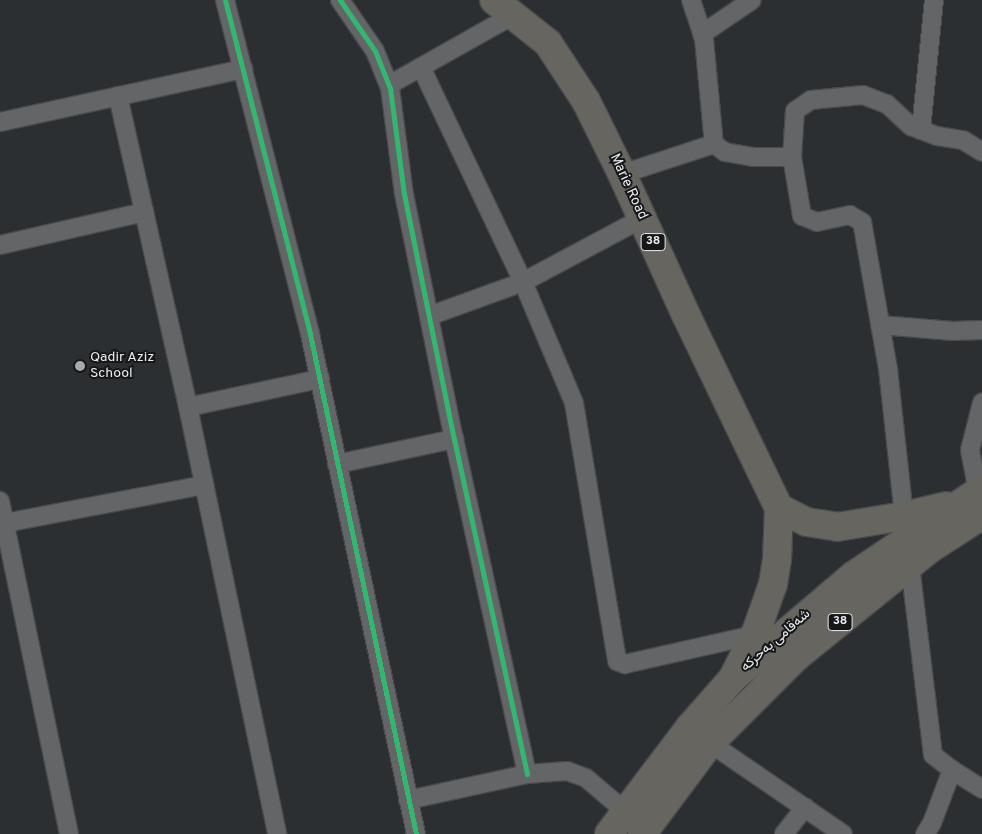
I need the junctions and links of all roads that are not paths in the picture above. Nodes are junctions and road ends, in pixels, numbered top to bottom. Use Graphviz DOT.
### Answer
graph roads {
  1 [pos="225,0"];
  2 [pos="340,0"];
  3 [pos="691,0"];
  4 [pos="752,0"];
  5 [pos="934,0"];
  6 [pos="503,7"];
  7 [pos="702,34"];
  8 [pos="421,67"];
  9 [pos="243,69"];
  10 [pos="389,85"];
  11 [pos="118,96"];
  12 [pos="0,122"];
  13 [pos="921,130"];
  14 [pos="714,144"];
  15 [pos="982,152"];
  16 [pos="792,157"];
  17 [pos="622,174"];
  18 [pos="144,212"];
  19 [pos="643,218"];
  20 [pos="0,245"];
  21 [pos="524,282"];
  22 [pos="429,316"];
  23 [pos="880,325"];
  24 [pos="982,330"];
  25 [pos="320,379"];
  26 [pos="982,403"];
  27 [pos="188,407"];
  28 [pos="454,439"];
  29 [pos="338,464"];
  30 [pos="204,485"];
  31 [pos="977,500"];
  32 [pos="0,501"];
  33 [pos="779,508"];
  34 [pos="904,516"];
  35 [pos="5,523"];
  36 [pos="910,565"];
  37 [pos="754,635"];
  38 [pos="734,678"];
  39 [pos="710,742"];
  40 [pos="952,770"];
  41 [pos="527,774"];
  42 [pos="982,789"];
  43 [pos="408,800"];
  44 [pos="805,806"];
  45 [pos="626,812"];
  46 [pos="644,833"];
  47 [pos="69,834"];
  48 [pos="277,834"];
  49 [pos="416,834"];
  50 [pos="609,834"];
  51 [pos="784,834"];
  52 [pos="843,834"];
  53 [pos="925,834"];
  1 -- 9 [label="street"];
  2 -- 10 [label="street"];
  3 -- 7 [label="street"];
  4 -- 7 [label="street"];
  5 -- 13 [label="street"];
  6 -- 8 [label="street"];
  6 -- 17 [label="main road, Marie Road / 38"];
  7 -- 14 [label="street"];
  8 -- 10 [label="street"];
  8 -- 21 [label="street"];
  9 -- 11 [label="street"];
  9 -- 25 [label="street"];
  10 -- 22 [label="street"];
  11 -- 12 [label="street"];
  11 -- 18 [label="street"];
  13 -- 15 [label="street"];
  13 -- 16 [label="street"];
  14 -- 16 [label="street"];
  14 -- 17 [label="street"];
  16 -- 23 [label="street"];
  17 -- 19 [label="main road, Marie Road / 38"];
  18 -- 20 [label="street"];
  18 -- 27 [label="street"];
  19 -- 21 [label="street"];
  19 -- 33 [label="main road, Marie Road / 38"];
  21 -- 22 [label="street"];
  21 -- 37 [label="street"];
  22 -- 28 [label="street"];
  23 -- 24 [label="street"];
  23 -- 34 [label="street"];
  25 -- 27 [label="street"];
  25 -- 29 [label="street"];
  26 -- 31 [label="street"];
  27 -- 30 [label="street"];
  28 -- 29 [label="street"];
  28 -- 41 [label="street"];
  29 -- 43 [label="street"];
  30 -- 35 [label="street"];
  30 -- 48 [label="street"];
  31 -- 34 [label="main road"];
  31 -- 36 [label="main road, شەقامی بەحرکە / 38"];
  31 -- 38 [label="main road, شەقامی بەحرکە / 38"];
  32 -- 35 [label="street"];
  33 -- 34 [label="main road"];
  33 -- 37 [label="main road, 38"];
  35 -- 47 [label="street"];
  36 -- 39 [label="main road, شەقامی بەحرکە / 38"];
  36 -- 40 [label="street"];
  37 -- 38 [label="main road, 38"];
  38 -- 45 [label="main road, شەقامی بەحرکە / 38"];
  39 -- 44 [label="street"];
  39 -- 46 [label="main road, شەقامی بەحرکە / 38"];
  40 -- 42 [label="street"];
  40 -- 53 [label="street"];
  41 -- 43 [label="street"];
  41 -- 45 [label="street"];
  43 -- 49 [label="street"];
  44 -- 51 [label="street"];
  44 -- 52 [label="street"];
  45 -- 50 [label="main road, شەقامی بەحرکە / 38"];
}
